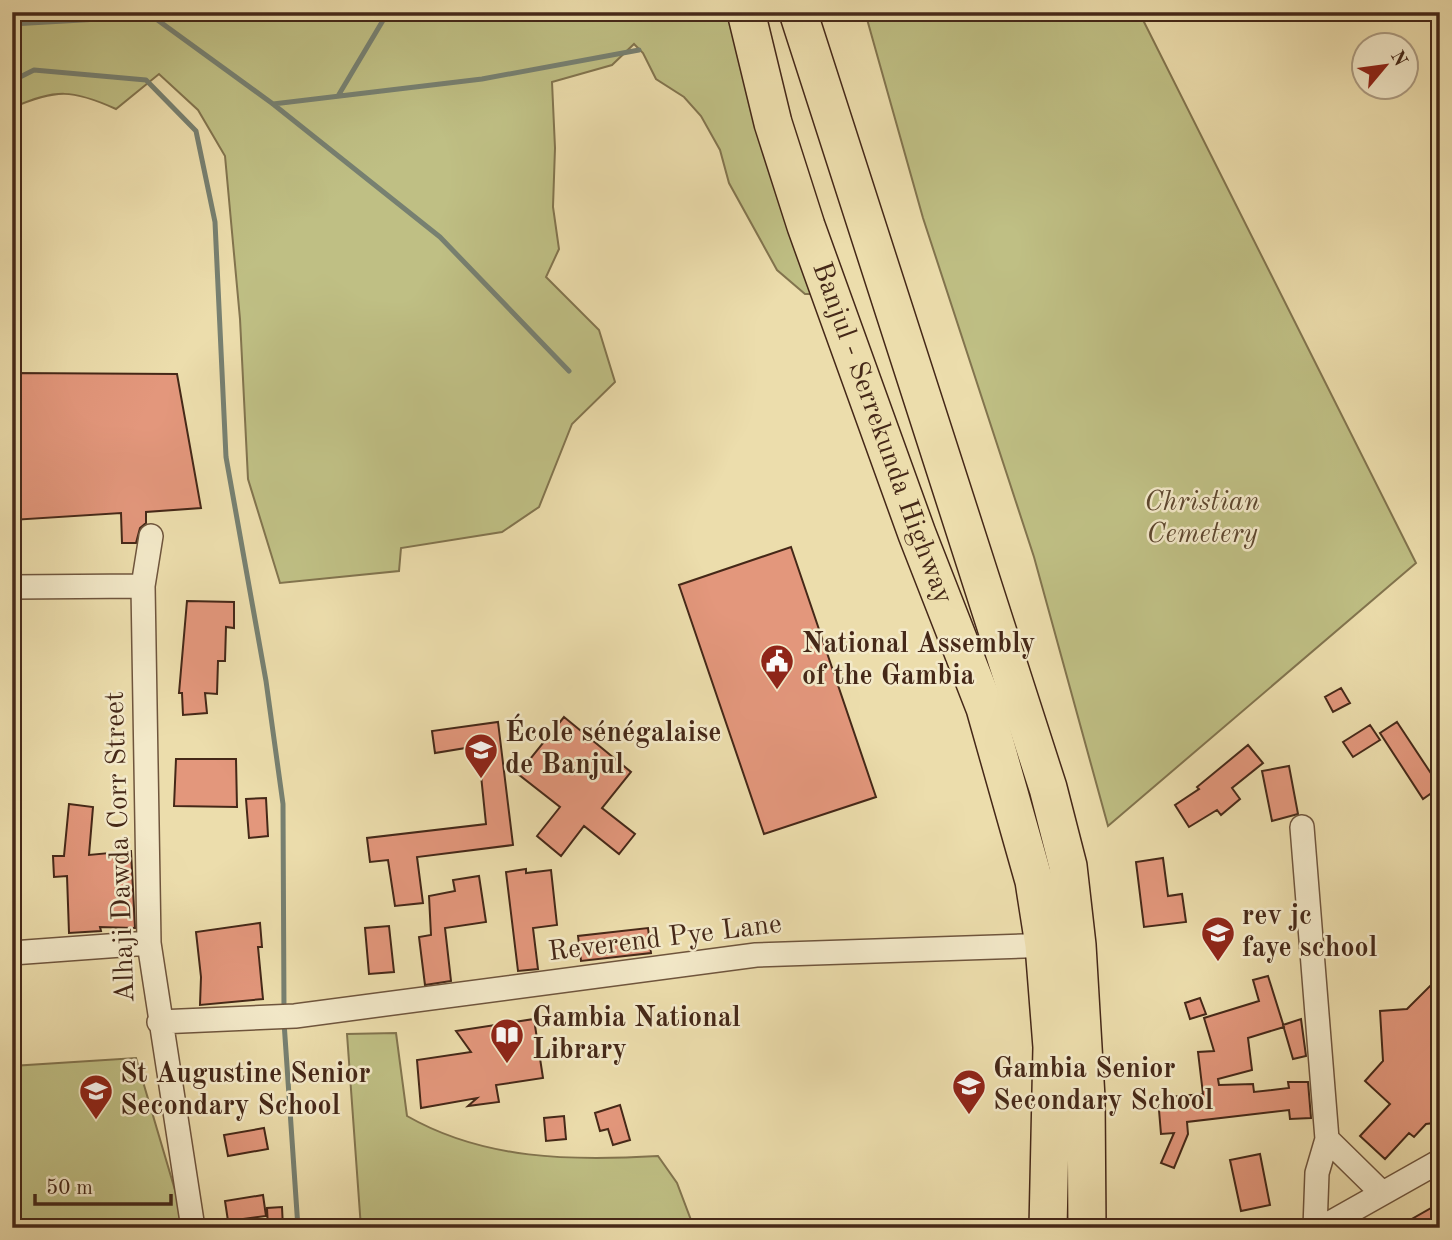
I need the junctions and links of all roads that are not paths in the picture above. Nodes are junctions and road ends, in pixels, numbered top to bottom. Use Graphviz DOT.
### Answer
graph roads {
  1 [pos="746,12"];
  2 [pos="798,12"];
  3 [pos="960,512"];
  4 [pos="917,534"];
  5 [pos="151,536"];
  6 [pos="143,586"];
  7 [pos="12,587"];
  8 [pos="1302,827"];
  9 [pos="149,943"];
  10 [pos="1060,945"];
  11 [pos="12,953"];
  12 [pos="159,1023"];
  13 [pos="1327,1139"];
  14 [pos="1440,1161"];
  15 [pos="1381,1192"];
  16 [pos="193,1228"];
  17 [pos="1048,1228"];
  18 [pos="1087,1228"];
  19 [pos="1315,1228"];
  20 [pos="1321,1228"];
  1 -- 4 [label="highway, Banjul - Serrekunda Highway"];
  2 -- 3 [label="highway, Banjul - Serrekunda Highway"];
  3 -- 4 [label="highway"];
  3 -- 10 [label="highway, Banjul - Serrekunda Highway"];
  4 -- 10 [label="highway, Banjul - Serrekunda Highway"];
  5 -- 6 [label="street, Alhaji Dawda Corr Street"];
  6 -- 7 [label="street"];
  6 -- 9 [label="street, Alhaji Dawda Corr Street"];
  8 -- 13 [label="street"];
  9 -- 11 [label="street"];
  9 -- 12 [label="street, Alhaji Dawda Corr Street"];
  10 -- 12 [label="street, Reverend Pye Lane"];
  10 -- 17 [label="highway, Banjul - Serrekunda Highway"];
  10 -- 18 [label="highway, Banjul - Serrekunda Highway"];
  12 -- 16 [label="street, Alhaji Dawda Corr Street"];
  13 -- 15 [label="street"];
  13 -- 19 [label="street"];
  14 -- 15 [label="street"];
  15 -- 20 [label="street"];
}
